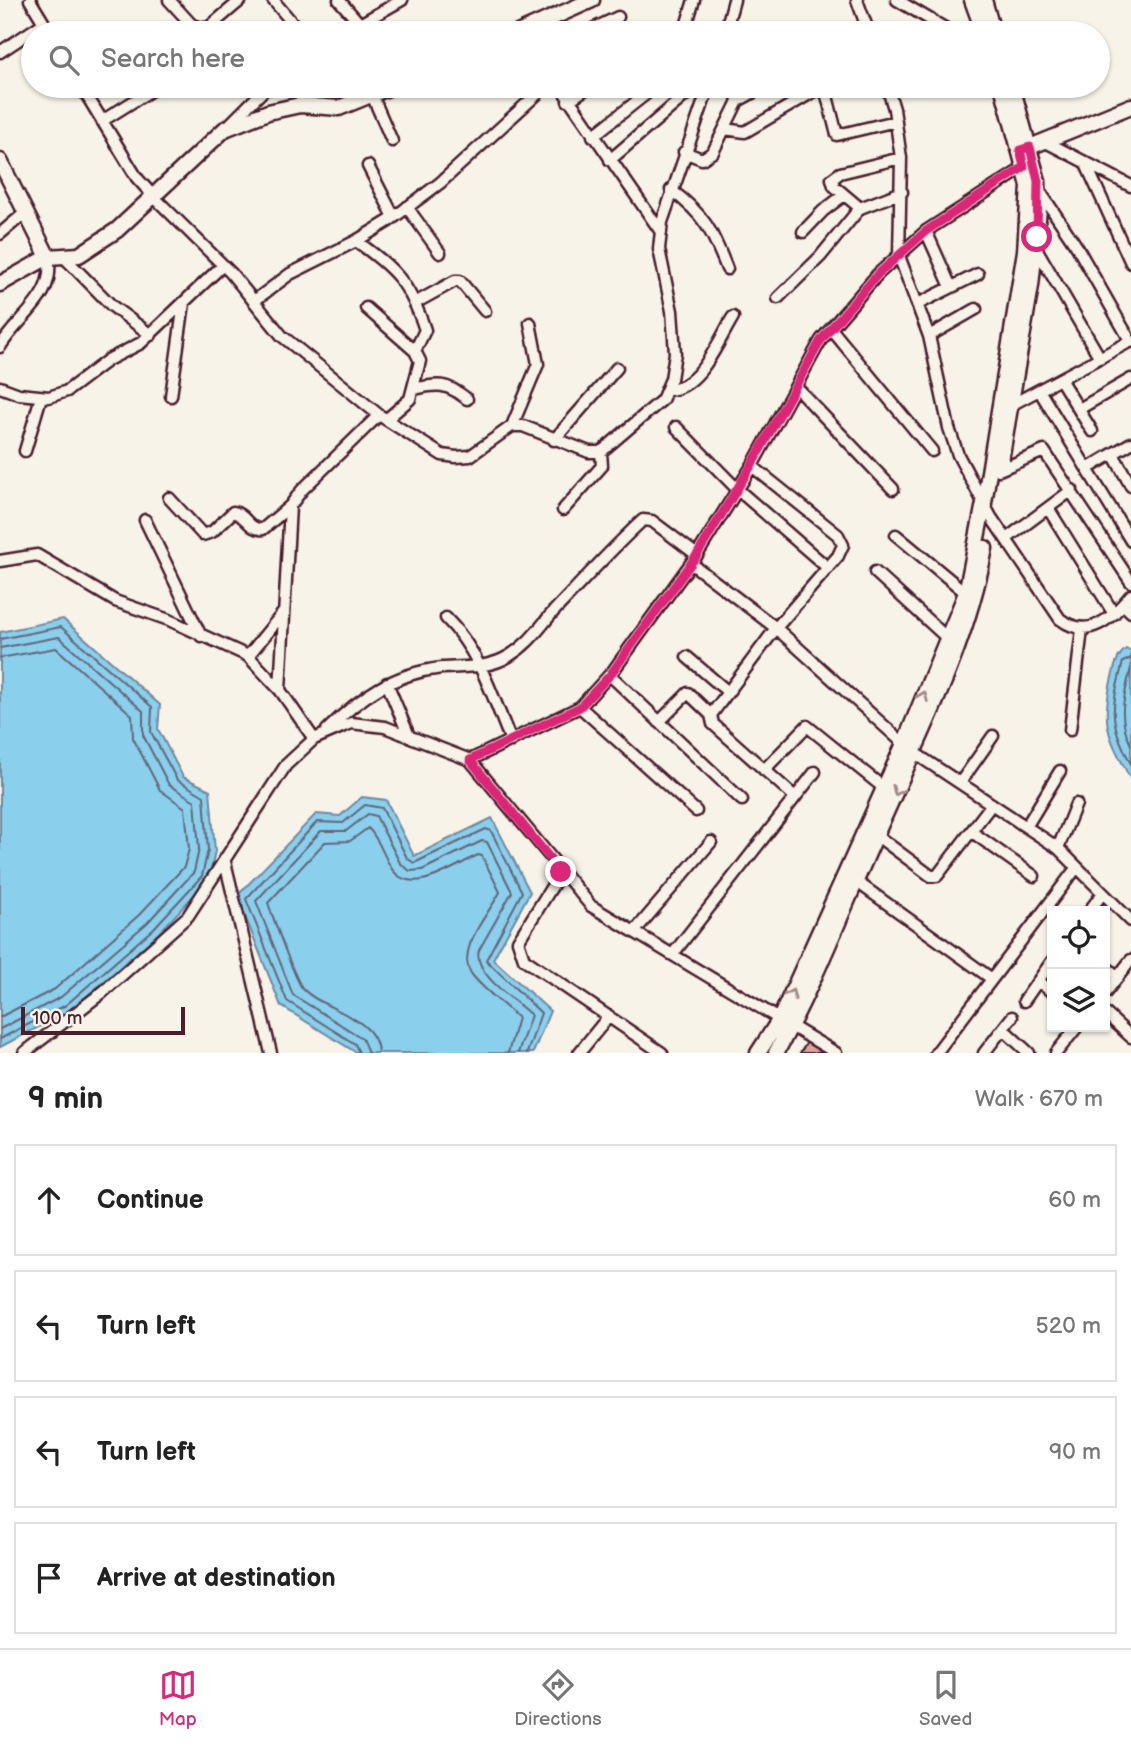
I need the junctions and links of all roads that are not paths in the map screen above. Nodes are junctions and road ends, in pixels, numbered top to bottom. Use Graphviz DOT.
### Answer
graph roads {
  1 [pos="30,0"];
  2 [pos="241,0"];
  3 [pos="273,0"];
  4 [pos="339,0"];
  5 [pos="592,0"];
  6 [pos="695,0"];
  7 [pos="734,0"];
  8 [pos="857,0"];
  9 [pos="897,0"];
  10 [pos="972,0"];
  11 [pos="984,0"];
  12 [pos="173,1"];
  13 [pos="398,1"];
  14 [pos="618,17"];
  15 [pos="43,21"];
  16 [pos="190,21"];
  17 [pos="216,21"];
  18 [pos="291,21"];
  19 [pos="357,21"];
  20 [pos="365,21"];
  21 [pos="559,21"];
  22 [pos="610,21"];
  23 [pos="688,21"];
  24 [pos="728,21"];
  25 [pos="865,21"];
  26 [pos="933,21"];
  27 [pos="980,21"];
  28 [pos="990,21"];
  29 [pos="21,38"];
  30 [pos="0,52"];
  31 [pos="88,98"];
  32 [pos="139,98"];
  33 [pos="256,98"];
  34 [pos="363,98"];
  35 [pos="374,98"];
  36 [pos="533,98"];
  37 [pos="566,98"];
  38 [pos="572,98"];
  39 [pos="641,98"];
  40 [pos="682,98"];
  41 [pos="704,98"];
  42 [pos="742,98"];
  43 [pos="803,98"];
  44 [pos="828,98"];
  45 [pos="890,98"];
  46 [pos="1006,98"];
  47 [pos="1015,98"];
  48 [pos="738,100"];
  49 [pos="568,101"];
  50 [pos="1131,106"];
  51 [pos="102,121"];
  52 [pos="896,121"];
  53 [pos="225,129"];
  54 [pos="725,129"];
  55 [pos="593,136"];
  56 [pos="392,141"];
  57 [pos="1044,141"];
  58 [pos="1025,149"];
  59 [pos="684,152"];
  60 [pos="901,158"];
  61 [pos="610,160"];
  62 [pos="0,161"];
  63 [pos="1085,162"];
  64 [pos="368,166"];
  65 [pos="1024,167"];
  66 [pos="1131,186"];
  67 [pos="671,190"];
  68 [pos="1038,190"];
  69 [pos="902,192"];
  70 [pos="844,195"];
  71 [pos="154,197"];
  72 [pos="407,207"];
  73 [pos="860,208"];
  74 [pos="26,212"];
  75 [pos="394,217"];
  76 [pos="926,231"];
  77 [pos="661,232"];
  78 [pos="803,232"];
  79 [pos="0,234"];
  80 [pos="355,242"];
  81 [pos="1036,248"];
  82 [pos="440,253"];
  83 [pos="56,256"];
  84 [pos="899,256"];
  85 [pos="1131,262"];
  86 [pos="223,265"];
  87 [pos="727,269"];
  88 [pos="978,274"];
  89 [pos="0,284"];
  90 [pos="951,287"];
  91 [pos="778,298"];
  92 [pos="254,301"];
  93 [pos="184,303"];
  94 [pos="415,303"];
  95 [pos="918,304"];
  96 [pos="366,308"];
  97 [pos="976,309"];
  98 [pos="485,312"];
  99 [pos="733,317"];
  100 [pos="530,323"];
  101 [pos="832,330"];
  102 [pos="151,335"];
  103 [pos="929,335"];
  104 [pos="1131,342"];
  105 [pos="0,347"];
  106 [pos="415,351"];
  107 [pos="1100,358"];
  108 [pos="617,368"];
  109 [pos="1060,379"];
  110 [pos="1131,379"];
  111 [pos="0,387"];
  112 [pos="796,387"];
  113 [pos="414,389"];
  114 [pos="667,390"];
  115 [pos="1039,390"];
  116 [pos="171,396"];
  117 [pos="41,397"];
  118 [pos="467,399"];
  119 [pos="1011,405"];
  120 [pos="1079,409"];
  121 [pos="383,417"];
  122 [pos="512,426"];
  123 [pos="676,427"];
  124 [pos="1092,431"];
  125 [pos="554,440"];
  126 [pos="1131,443"];
  127 [pos="25,451"];
  128 [pos="933,451"];
  129 [pos="601,452"];
  130 [pos="1113,454"];
  131 [pos="751,466"];
  132 [pos="999,470"];
  133 [pos="1087,470"];
  134 [pos="1131,486"];
  135 [pos="737,489"];
  136 [pos="893,489"];
  137 [pos="1072,490"];
  138 [pos="169,498"];
  139 [pos="984,503"];
  140 [pos="290,506"];
  141 [pos="1048,508"];
  142 [pos="563,510"];
  143 [pos="991,517"];
  144 [pos="145,520"];
  145 [pos="896,535"];
  146 [pos="1006,539"];
  147 [pos="1131,541"];
  148 [pos="1,558"];
  149 [pos="694,560"];
  150 [pos="828,568"];
  151 [pos="876,572"];
  152 [pos="1131,582"];
  153 [pos="966,593"];
  154 [pos="1131,595"];
  155 [pos="1127,608"];
  156 [pos="284,612"];
  157 [pos="1114,614"];
  158 [pos="446,618"];
  159 [pos="776,628"];
  160 [pos="1082,629"];
  161 [pos="201,636"];
  162 [pos="947,638"];
  163 [pos="248,656"];
  164 [pos="687,657"];
  165 [pos="481,666"];
  166 [pos="610,675"];
  167 [pos="387,683"];
  168 [pos="280,690"];
  169 [pos="727,692"];
  170 [pos="580,707"];
  171 [pos="711,715"];
  172 [pos="659,722"];
  173 [pos="1070,730"];
  174 [pos="323,733"];
  175 [pos="409,736"];
  176 [pos="993,736"];
  177 [pos="314,740"];
  178 [pos="511,741"];
  179 [pos="909,748"];
  180 [pos="470,760"];
  181 [pos="764,769"];
  182 [pos="1060,771"];
  183 [pos="815,772"];
  184 [pos="960,783"];
  185 [pos="884,788"];
  186 [pos="795,797"];
  187 [pos="742,800"];
  188 [pos="992,804"];
  189 [pos="1076,804"];
  190 [pos="696,811"];
  191 [pos="1026,827"];
  192 [pos="972,832"];
  193 [pos="876,835"];
  194 [pos="711,842"];
  195 [pos="1058,848"];
  196 [pos="225,862"];
  197 [pos="1077,867"];
  198 [pos="561,872"];
  199 [pos="1034,876"];
  200 [pos="856,882"];
  201 [pos="1104,893"];
  202 [pos="1093,906"];
  203 [pos="1131,920"];
  204 [pos="635,931"];
  205 [pos="673,954"];
  206 [pos="1131,960"];
  207 [pos="1047,968"];
  208 [pos="1109,969"];
  209 [pos="1118,976"];
  210 [pos="992,979"];
  211 [pos="1038,981"];
  212 [pos="1110,986"];
  213 [pos="1047,988"];
  214 [pos="1024,1001"];
  215 [pos="609,1016"];
  216 [pos="1012,1017"];
  217 [pos="1110,1018"];
  218 [pos="786,1022"];
  219 [pos="1003,1029"];
  220 [pos="1073,1032"];
  221 [pos="1131,1037"];
  222 [pos="24,1053"];
  223 [pos="271,1053"];
  224 [pos="579,1053"];
  225 [pos="662,1053"];
  226 [pos="758,1053"];
  227 [pos="776,1053"];
  228 [pos="836,1053"];
  229 [pos="936,1053"];
  230 [pos="984,1053"];
  231 [pos="1029,1053"];
  232 [pos="1056,1053"];
  1 -- 15 [label="street"];
  2 -- 17 [label="street"];
  3 -- 18 [label="street"];
  4 -- 19 [label="street"];
  5 -- 21 [label="main road"];
  6 -- 23 [label="street"];
  7 -- 24 [label="street"];
  8 -- 25 [label="street"];
  9 -- 26 [label="street"];
  10 -- 27 [label="main road"];
  11 -- 28 [label="main road"];
  12 -- 16 [label="street"];
  13 -- 20 [label="street"];
  14 -- 22 [label="street"];
  29 -- 30 [label="street"];
  31 -- 51 [label="street"];
  32 -- 51 [label="street"];
  33 -- 53 [label="street"];
  34 -- 53 [label="main road"];
  35 -- 56 [label="street"];
  36 -- 72 [label="street"];
  37 -- 49 [label="street"];
  38 -- 49 [label="street"];
  39 -- 55 [label="street"];
  40 -- 61 [label="street"];
  41 -- 59 [label="street"];
  42 -- 48 [label="street"];
  43 -- 54 [label="street"];
  44 -- 52 [label="street"];
  45 -- 52 [label="street"];
  46 -- 58 [label="main road"];
  47 -- 58 [label="main road"];
  48 -- 54 [label="street"];
  49 -- 55 [label="street"];
  50 -- 57 [label="main road"];
  51 -- 71 [label="street"];
  52 -- 60 [label="street"];
  53 -- 71 [label="main road"];
  54 -- 59 [label="street"];
  55 -- 61 [label="street"];
  57 -- 58 [label="main road"];
  57 -- 63 [label="street"];
  58 -- 65 [label="main road"];
  58 -- 68 [label="main road"];
  59 -- 67 [label="street"];
  60 -- 69 [label="street"];
  60 -- 70 [label="street"];
  61 -- 77 [label="street"];
  62 -- 74 [label="main road"];
  63 -- 66 [label="street"];
  63 -- 85 [label="street"];
  64 -- 75 [label="street"];
  65 -- 76 [label="street"];
  65 -- 139 [label="main road"];
  67 -- 77 [label="street"];
  67 -- 87 [label="street"];
  68 -- 81 [label="main road"];
  68 -- 104 [label="street"];
  69 -- 73 [label="street"];
  69 -- 84 [label="street"];
  70 -- 73 [label="street"];
  70 -- 78 [label="street"];
  71 -- 83 [label="main road"];
  71 -- 86 [label="street"];
  72 -- 75 [label="street"];
  72 -- 82 [label="street"];
  73 -- 91 [label="street"];
  74 -- 79 [label="street"];
  74 -- 83 [label="main road"];
  75 -- 80 [label="street"];
  76 -- 84 [label="street"];
  76 -- 90 [label="street"];
  77 -- 114 [label="street"];
  80 -- 92 [label="street"];
  80 -- 94 [label="street"];
  81 -- 107 [label="street"];
  81 -- 119 [label="main road"];
  83 -- 89 [label="main road"];
  83 -- 102 [label="street"];
  83 -- 105 [label="street"];
  84 -- 95 [label="street"];
  84 -- 101 [label="street"];
  86 -- 92 [label="street"];
  86 -- 93 [label="street"];
  88 -- 90 [label="street"];
  90 -- 95 [label="street"];
  92 -- 121 [label="street"];
  93 -- 102 [label="street"];
  93 -- 116 [label="street"];
  94 -- 98 [label="street"];
  94 -- 106 [label="street"];
  95 -- 103 [label="street"];
  96 -- 106 [label="street"];
  97 -- 103 [label="street"];
  99 -- 114 [label="street"];
  100 -- 122 [label="street"];
  101 -- 112 [label="street"];
  101 -- 128 [label="street"];
  102 -- 117 [label="street"];
  103 -- 139 [label="street"];
  104 -- 107 [label="street"];
  106 -- 113 [label="street"];
  107 -- 109 [label="street"];
  108 -- 125 [label="street"];
  109 -- 115 [label="street"];
  109 -- 120 [label="street"];
  110 -- 120 [label="street"];
  111 -- 117 [label="street"];
  112 -- 131 [label="street"];
  112 -- 136 [label="street"];
  113 -- 118 [label="street"];
  113 -- 121 [label="street"];
  114 -- 129 [label="street"];
  115 -- 119 [label="street"];
  115 -- 133 [label="street"];
  117 -- 127 [label="street"];
  119 -- 132 [label="main road"];
  120 -- 124 [label="street"];
  121 -- 122 [label="street"];
  121 -- 140 [label="street"];
  122 -- 125 [label="street"];
  123 -- 135 [label="street"];
  125 -- 129 [label="street"];
  126 -- 130 [label="street"];
  129 -- 142 [label="street"];
  130 -- 133 [label="street"];
  130 -- 134 [label="street"];
  131 -- 135 [label="street"];
  131 -- 150 [label="street"];
  132 -- 137 [label="street"];
  132 -- 143 [label="main road"];
  133 -- 147 [label="street"];
  135 -- 149 [label="street"];
  135 -- 150 [label="street"];
  137 -- 141 [label="street"];
  137 -- 152 [label="street"];
  138 -- 140 [label="street"];
  139 -- 143 [label="street"];
  139 -- 153 [label="main road"];
  140 -- 156 [label="street"];
  141 -- 146 [label="street"];
  141 -- 157 [label="street"];
  143 -- 146 [label="street"];
  143 -- 179 [label="main road"];
  144 -- 161 [label="street"];
  145 -- 153 [label="street"];
  146 -- 160 [label="street"];
  148 -- 161 [label="street"];
  149 -- 159 [label="street"];
  149 -- 165 [label="street"];
  149 -- 166 [label="street"];
  150 -- 159 [label="street"];
  151 -- 162 [label="street"];
  153 -- 162 [label="main road"];
  154 -- 155 [label="street"];
  155 -- 157 [label="street"];
  156 -- 163 [label="street"];
  156 -- 168 [label="street"];
  157 -- 160 [label="street"];
  158 -- 165 [label="street"];
  159 -- 169 [label="street"];
  159 -- 179 [label="street"];
  160 -- 173 [label="street"];
  161 -- 163 [label="street"];
  179 -- 162 [label="main road, one-way"];
  163 -- 168 [label="street"];
  164 -- 169 [label="street"];
  165 -- 167 [label="street"];
  165 -- 178 [label="street"];
  166 -- 170 [label="street"];
  166 -- 172 [label="street"];
  167 -- 174 [label="street"];
  167 -- 175 [label="street"];
  168 -- 177 [label="street"];
  169 -- 171 [label="street"];
  170 -- 178 [label="street"];
  170 -- 190 [label="street"];
  171 -- 172 [label="street"];
  171 -- 181 [label="street"];
  172 -- 187 [label="street"];
  174 -- 175 [label="street"];
  174 -- 177 [label="street"];
  175 -- 180 [label="street"];
  176 -- 184 [label="street"];
  177 -- 196 [label="street"];
  178 -- 180 [label="street"];
  179 -- 184 [label="street"];
  179 -- 185 [label="main road"];
  179 -- 193 [label="main road, one-way"];
  180 -- 198 [label="street"];
  181 -- 185 [label="street"];
  181 -- 186 [label="street"];
  182 -- 191 [label="street"];
  183 -- 186 [label="street"];
  184 -- 188 [label="street"];
  218 -- 185 [label="main road, one-way"];
  186 -- 205 [label="street"];
  188 -- 191 [label="street"];
  188 -- 192 [label="street"];
  189 -- 195 [label="street"];
  191 -- 195 [label="street"];
  192 -- 193 [label="street"];
  192 -- 199 [label="street"];
  193 -- 200 [label="main road"];
  194 -- 204 [label="street"];
  195 -- 197 [label="street"];
  196 -- 222 [label="street"];
  196 -- 223 [label="street"];
  197 -- 201 [label="street"];
  197 -- 210 [label="street"];
  198 -- 204 [label="street"];
  198 -- 215 [label="street"];
  200 -- 210 [label="street"];
  200 -- 218 [label="main road"];
  201 -- 202 [label="street"];
  201 -- 203 [label="street"];
  204 -- 205 [label="street"];
  205 -- 218 [label="street"];
  206 -- 209 [label="street"];
  207 -- 211 [label="street"];
  208 -- 209 [label="street"];
  209 -- 212 [label="street"];
  210 -- 229 [label="street"];
  211 -- 213 [label="street"];
  211 -- 214 [label="street"];
  215 -- 224 [label="street"];
  215 -- 225 [label="street"];
  216 -- 219 [label="street"];
  217 -- 221 [label="street"];
  218 -- 226 [label="main road"];
  218 -- 227 [label="main road"];
  218 -- 228 [label="street"];
  219 -- 230 [label="street"];
  219 -- 231 [label="street"];
  220 -- 232 [label="street"];
}
